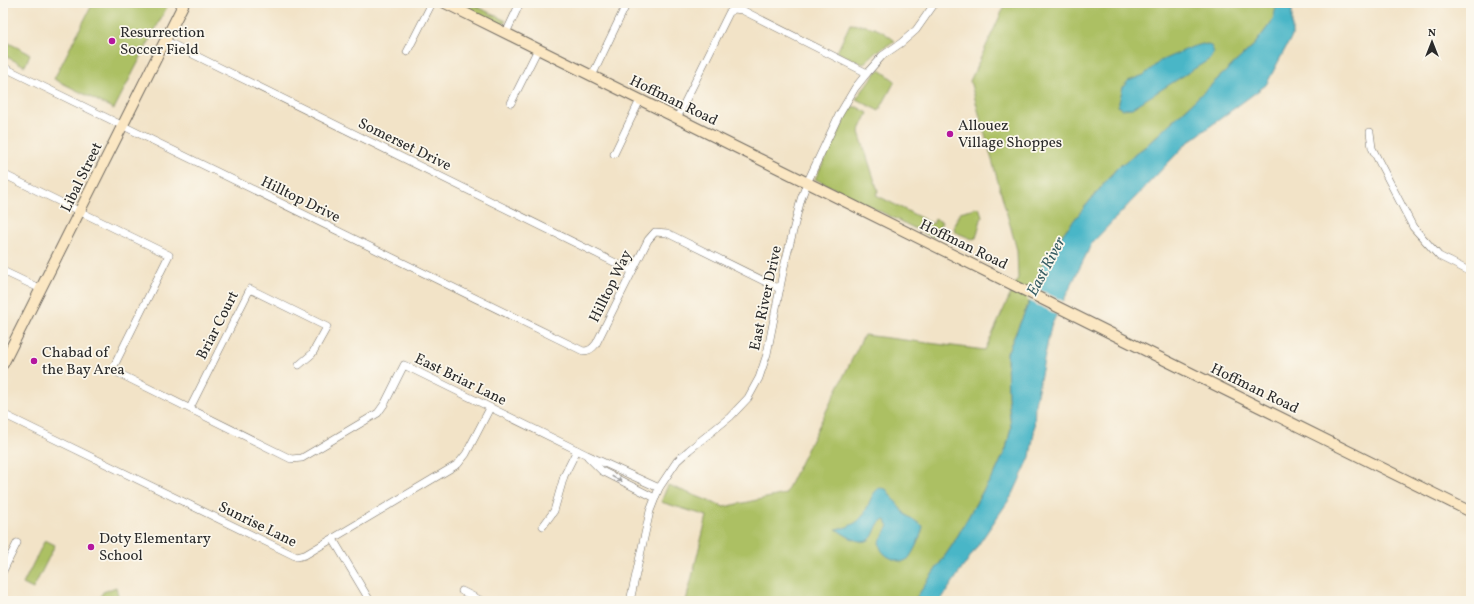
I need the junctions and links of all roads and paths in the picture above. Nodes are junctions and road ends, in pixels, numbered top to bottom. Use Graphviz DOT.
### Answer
graph roads {
  1 [pos="184,3"];
  2 [pos="432,3"];
  3 [pos="445,3"];
  4 [pos="520,3"];
  5 [pos="627,3"];
  6 [pos="935,3"];
  7 [pos="506,33"];
  8 [pos="166,41"];
  9 [pos="538,49"];
  10 [pos="407,52"];
  11 [pos="3,67"];
  12 [pos="867,73"];
  13 [pos="592,76"];
  14 [pos="640,100"];
  15 [pos="511,103"];
  16 [pos="677,118"];
  17 [pos="123,125"];
  18 [pos="1370,132"];
  19 [pos="614,154"];
  20 [pos="3,174"];
  21 [pos="806,183"];
  22 [pos="80,212"];
  23 [pos="3,271"];
  24 [pos="632,271"];
  25 [pos="1471,272"];
  26 [pos="41,289"];
  27 [pos="780,289"];
  28 [pos="588,351"];
  29 [pos="3,363"];
  30 [pos="300,366"];
  31 [pos="190,408"];
  32 [pos="490,408"];
  33 [pos="3,414"];
  34 [pos="577,450"];
  35 [pos="587,455"];
  36 [pos="659,488"];
  37 [pos="655,498"];
  38 [pos="1471,512"];
  39 [pos="543,526"];
  40 [pos="333,539"];
  41 [pos="17,543"];
  42 [pos="3,571"];
  43 [pos="462,591"];
  44 [pos="370,601"];
  45 [pos="482,601"];
  46 [pos="630,601"];
  1 -- 8 [label="street, Libal Street"];
  2 -- 10 [label="street"];
  3 -- 7 [label="street, Hoffman Road"];
  4 -- 7 [label="street"];
  5 -- 13 [label="street"];
  6 -- 12 [label="street, East River Drive"];
  7 -- 9 [label="street, Hoffman Road"];
  8 -- 17 [label="street, Libal Street"];
  8 -- 24 [label="street, Somerset Drive"];
  9 -- 13 [label="street, Hoffman Road"];
  9 -- 15 [label="street"];
  11 -- 17 [label="street, Hilltop Drive"];
  12 -- 16 [label="street"];
  12 -- 21 [label="street, East River Drive"];
  13 -- 14 [label="street, Hoffman Road"];
  14 -- 16 [label="street, Hoffman Road"];
  14 -- 19 [label="street"];
  16 -- 21 [label="street, Hoffman Road"];
  17 -- 22 [label="street, Libal Street"];
  17 -- 28 [label="street, Hilltop Drive"];
  18 -- 25 [label="street"];
  20 -- 22 [label="street"];
  21 -- 27 [label="street, East River Drive"];
  21 -- 38 [label="street, Hoffman Road"];
  22 -- 26 [label="street, Libal Street"];
  22 -- 31 [label="street, East Briar Lane"];
  23 -- 26 [label="street"];
  24 -- 27 [label="street, Hilltop Way"];
  24 -- 28 [label="street, Hilltop Way"];
  26 -- 29 [label="street, Libal Street"];
  27 -- 36 [label="street, East River Drive"];
  30 -- 31 [label="street, Briar Court"];
  31 -- 32 [label="street, East Briar Lane"];
  32 -- 34 [label="street, East Briar Lane"];
  32 -- 40 [label="street, Sunrise Lane"];
  33 -- 40 [label="street, Sunrise Lane"];
  34 -- 35 [label="street, East Briar Lane"];
  34 -- 39 [label="street"];
  35 -- 36 [label="street, East Briar Lane"];
  35 -- 37 [label="street, East Briar Lane, one-way"];
  36 -- 37 [label="street, East River Drive"];
  37 -- 46 [label="street, East River Drive"];
  40 -- 44 [label="street"];
  41 -- 42 [label="street"];
  43 -- 45 [label="street"];
}
